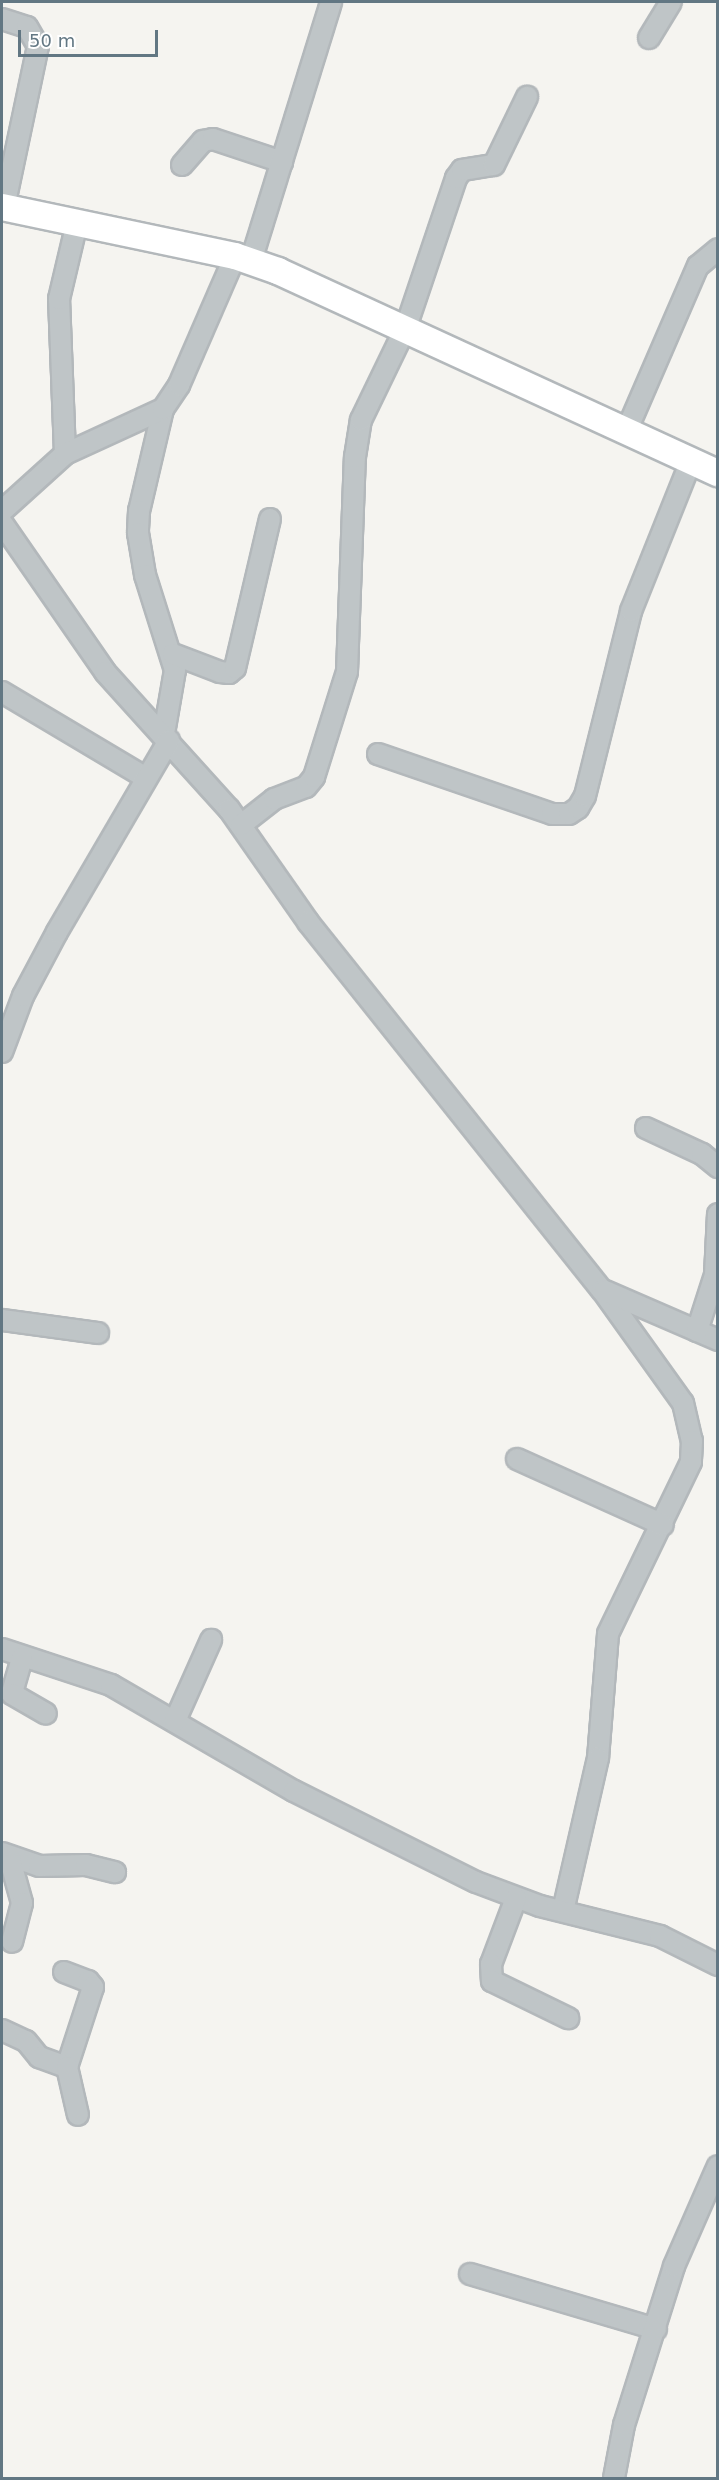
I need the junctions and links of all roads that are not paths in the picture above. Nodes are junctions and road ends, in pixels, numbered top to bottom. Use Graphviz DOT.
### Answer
graph roads {
  1 [pos="331,2"];
  2 [pos="671,2"];
  3 [pos="2,20"];
  4 [pos="649,38"];
  5 [pos="527,98"];
  6 [pos="282,162"];
  7 [pos="182,165"];
  8 [pos="3,207"];
  9 [pos="77,223"];
  10 [pos="717,249"];
  11 [pos="243,259"];
  12 [pos="406,327"];
  13 [pos="163,409"];
  14 [pos="626,432"];
  15 [pos="65,454"];
  16 [pos="691,461"];
  17 [pos="717,473"];
  18 [pos="2,511"];
  19 [pos="270,519"];
  20 [pos="2,523"];
  21 [pos="173,654"];
  22 [pos="2,692"];
  23 [pos="166,737"];
  24 [pos="378,754"];
  25 [pos="146,778"];
  26 [pos="241,825"];
  27 [pos="5,1026"];
  28 [pos="2,1052"];
  29 [pos="646,1128"];
  30 [pos="717,1167"];
  31 [pos="717,1214"];
  32 [pos="602,1290"];
  33 [pos="2,1320"];
  34 [pos="696,1331"];
  35 [pos="98,1333"];
  36 [pos="717,1340"];
  37 [pos="517,1459"];
  38 [pos="663,1525"];
  39 [pos="211,1640"];
  40 [pos="2,1649"];
  41 [pos="22,1658"];
  42 [pos="46,1714"];
  43 [pos="175,1721"];
  44 [pos="5,1855"];
  45 [pos="115,1872"];
  46 [pos="516,1898"];
  47 [pos="563,1911"];
  48 [pos="12,1942"];
  49 [pos="717,1965"];
  50 [pos="64,1972"];
  51 [pos="568,2018"];
  52 [pos="2,2030"];
  53 [pos="67,2067"];
  54 [pos="78,2115"];
  55 [pos="717,2166"];
  56 [pos="470,2274"];
  57 [pos="656,2329"];
  58 [pos="614,2478"];
  1 -- 6 [label="street"];
  2 -- 4 [label="street"];
  3 -- 8 [label="street"];
  5 -- 12 [label="street"];
  6 -- 7 [label="street"];
  6 -- 11 [label="street"];
  8 -- 9 [label="main road"];
  9 -- 11 [label="main road"];
  9 -- 15 [label="street"];
  10 -- 14 [label="street"];
  11 -- 12 [label="main road"];
  11 -- 13 [label="street"];
  12 -- 14 [label="main road"];
  12 -- 26 [label="street"];
  13 -- 15 [label="street"];
  13 -- 21 [label="street"];
  14 -- 16 [label="main road"];
  15 -- 18 [label="street"];
  16 -- 17 [label="main road"];
  16 -- 24 [label="street"];
  19 -- 21 [label="street"];
  20 -- 23 [label="street"];
  21 -- 23 [label="street"];
  22 -- 25 [label="street"];
  23 -- 25 [label="street"];
  23 -- 26 [label="street"];
  25 -- 27 [label="street"];
  26 -- 32 [label="street"];
  27 -- 28 [label="street"];
  29 -- 30 [label="street"];
  31 -- 34 [label="street"];
  32 -- 34 [label="street"];
  32 -- 38 [label="street"];
  33 -- 35 [label="street"];
  34 -- 36 [label="street"];
  37 -- 38 [label="street"];
  38 -- 47 [label="street"];
  39 -- 43 [label="street"];
  40 -- 41 [label="street"];
  41 -- 42 [label="street"];
  41 -- 43 [label="street"];
  43 -- 46 [label="street"];
  44 -- 45 [label="street"];
  44 -- 48 [label="street"];
  46 -- 47 [label="street"];
  46 -- 51 [label="street"];
  47 -- 49 [label="street"];
  50 -- 53 [label="street"];
  52 -- 53 [label="street"];
  53 -- 54 [label="street"];
  55 -- 57 [label="street"];
  56 -- 57 [label="street"];
  57 -- 58 [label="street"];
}
